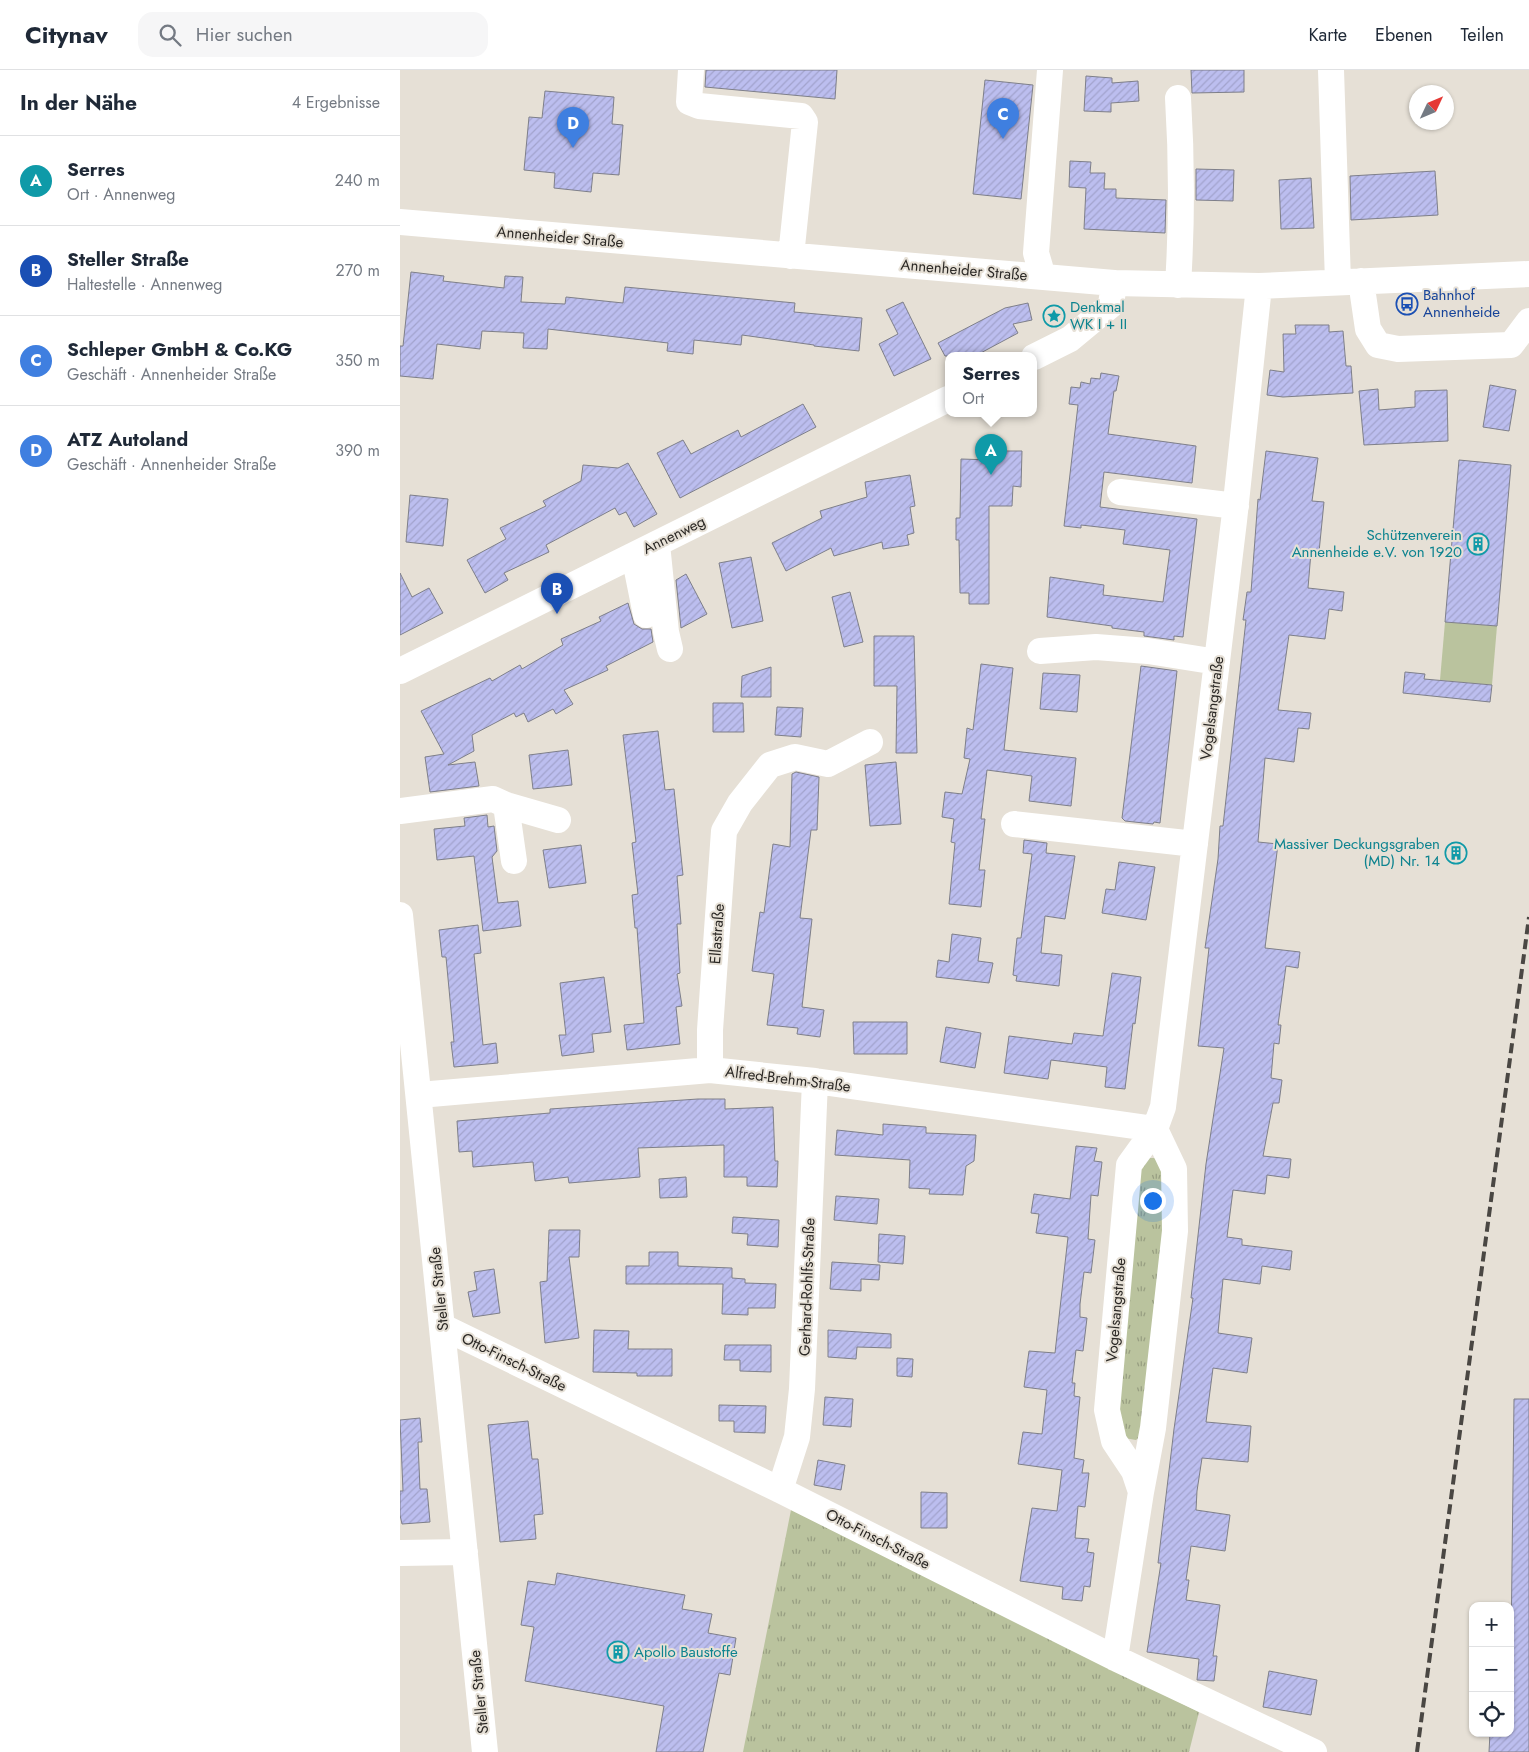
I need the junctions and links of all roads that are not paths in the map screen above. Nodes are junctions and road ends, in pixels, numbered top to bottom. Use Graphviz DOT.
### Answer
graph roads {
  1 [pos="691,70"];
  2 [pos="1050,70"];
  3 [pos="1331,70"];
  4 [pos="1178,98"];
  5 [pos="400,222"];
  6 [pos="791,256"];
  7 [pos="1529,274"];
  8 [pos="1043,277"];
  9 [pos="1350,281"];
  10 [pos="1114,283"];
  11 [pos="1178,284"];
  12 [pos="1259,286"];
  13 [pos="1529,321"];
  14 [pos="1037,356"];
  15 [pos="945,400"];
  16 [pos="1120,492"];
  17 [pos="1236,506"];
  18 [pos="657,544"];
  19 [pos="634,555"];
  20 [pos="646,615"];
  21 [pos="670,650"];
  22 [pos="1040,651"];
  23 [pos="1217,662"];
  24 [pos="400,671"];
  25 [pos="870,742"];
  26 [pos="509,799"];
  27 [pos="400,811"];
  28 [pos="558,820"];
  29 [pos="1014,824"];
  30 [pos="1195,844"];
  31 [pos="514,862"];
  32 [pos="400,915"];
  33 [pos="404,988"];
  34 [pos="710,1070"];
  35 [pos="815,1081"];
  36 [pos="419,1095"];
  37 [pos="1155,1129"];
  38 [pos="443,1327"];
  39 [pos="780,1490"];
  40 [pos="1141,1492"];
  41 [pos="465,1552"];
  42 [pos="400,1553"];
  43 [pos="1115,1658"];
  44 [pos="1278,1744"];
  45 [pos="485,1752"];
  46 [pos="1314,1752"];
  1 -- 6 [label="street"];
  2 -- 8 [label="street"];
  3 -- 9 [label="street"];
  4 -- 11 [label="street"];
  5 -- 6 [label="street, Annenheider Straße"];
  6 -- 8 [label="street, Annenheider Straße"];
  7 -- 9 [label="street, Annenheider Straße"];
  8 -- 10 [label="street, Annenheider Straße"];
  9 -- 12 [label="street, Annenheider Straße"];
  9 -- 13 [label="street"];
  10 -- 11 [label="street, Annenheider Straße"];
  10 -- 14 [label="street"];
  11 -- 12 [label="street, Annenheider Straße"];
  12 -- 17 [label="street, Vogelsangstraße"];
  15 -- 18 [label="street, Annenweg"];
  16 -- 17 [label="street"];
  17 -- 23 [label="street, Vogelsangstraße"];
  18 -- 19 [label="street, Annenweg"];
  18 -- 21 [label="street"];
  19 -- 20 [label="street"];
  19 -- 24 [label="street, Annenweg"];
  22 -- 23 [label="street"];
  23 -- 30 [label="street, Vogelsangstraße"];
  25 -- 34 [label="street, Ellastraße"];
  26 -- 27 [label="street"];
  26 -- 28 [label="street"];
  26 -- 31 [label="street"];
  29 -- 30 [label="street"];
  30 -- 37 [label="street, Vogelsangstraße"];
  32 -- 33 [label="street, Steller Straße"];
  33 -- 36 [label="street, Steller Straße"];
  34 -- 35 [label="street, Alfred-Brehm-Straße"];
  34 -- 36 [label="street, Alfred-Brehm-Straße"];
  35 -- 37 [label="street, Alfred-Brehm-Straße"];
  35 -- 39 [label="street, Gerhard-Rohlfs-Straße"];
  36 -- 38 [label="street, Steller Straße"];
  37 -- 40 [label="street, Vogelsangstraße"];
  37 -- 40 [label="street, Vogelsangstraße"];
  38 -- 39 [label="street, Otto-Finsch-Straße"];
  38 -- 41 [label="street, Steller Straße"];
  39 -- 43 [label="street, Otto-Finsch-Straße"];
  40 -- 43 [label="street, Vogelsangstraße"];
  41 -- 42 [label="street"];
  41 -- 45 [label="street, Steller Straße"];
  43 -- 44 [label="street, Otto-Finsch-Straße"];
  44 -- 46 [label="street, Otto-Finsch-Straße"];
}
